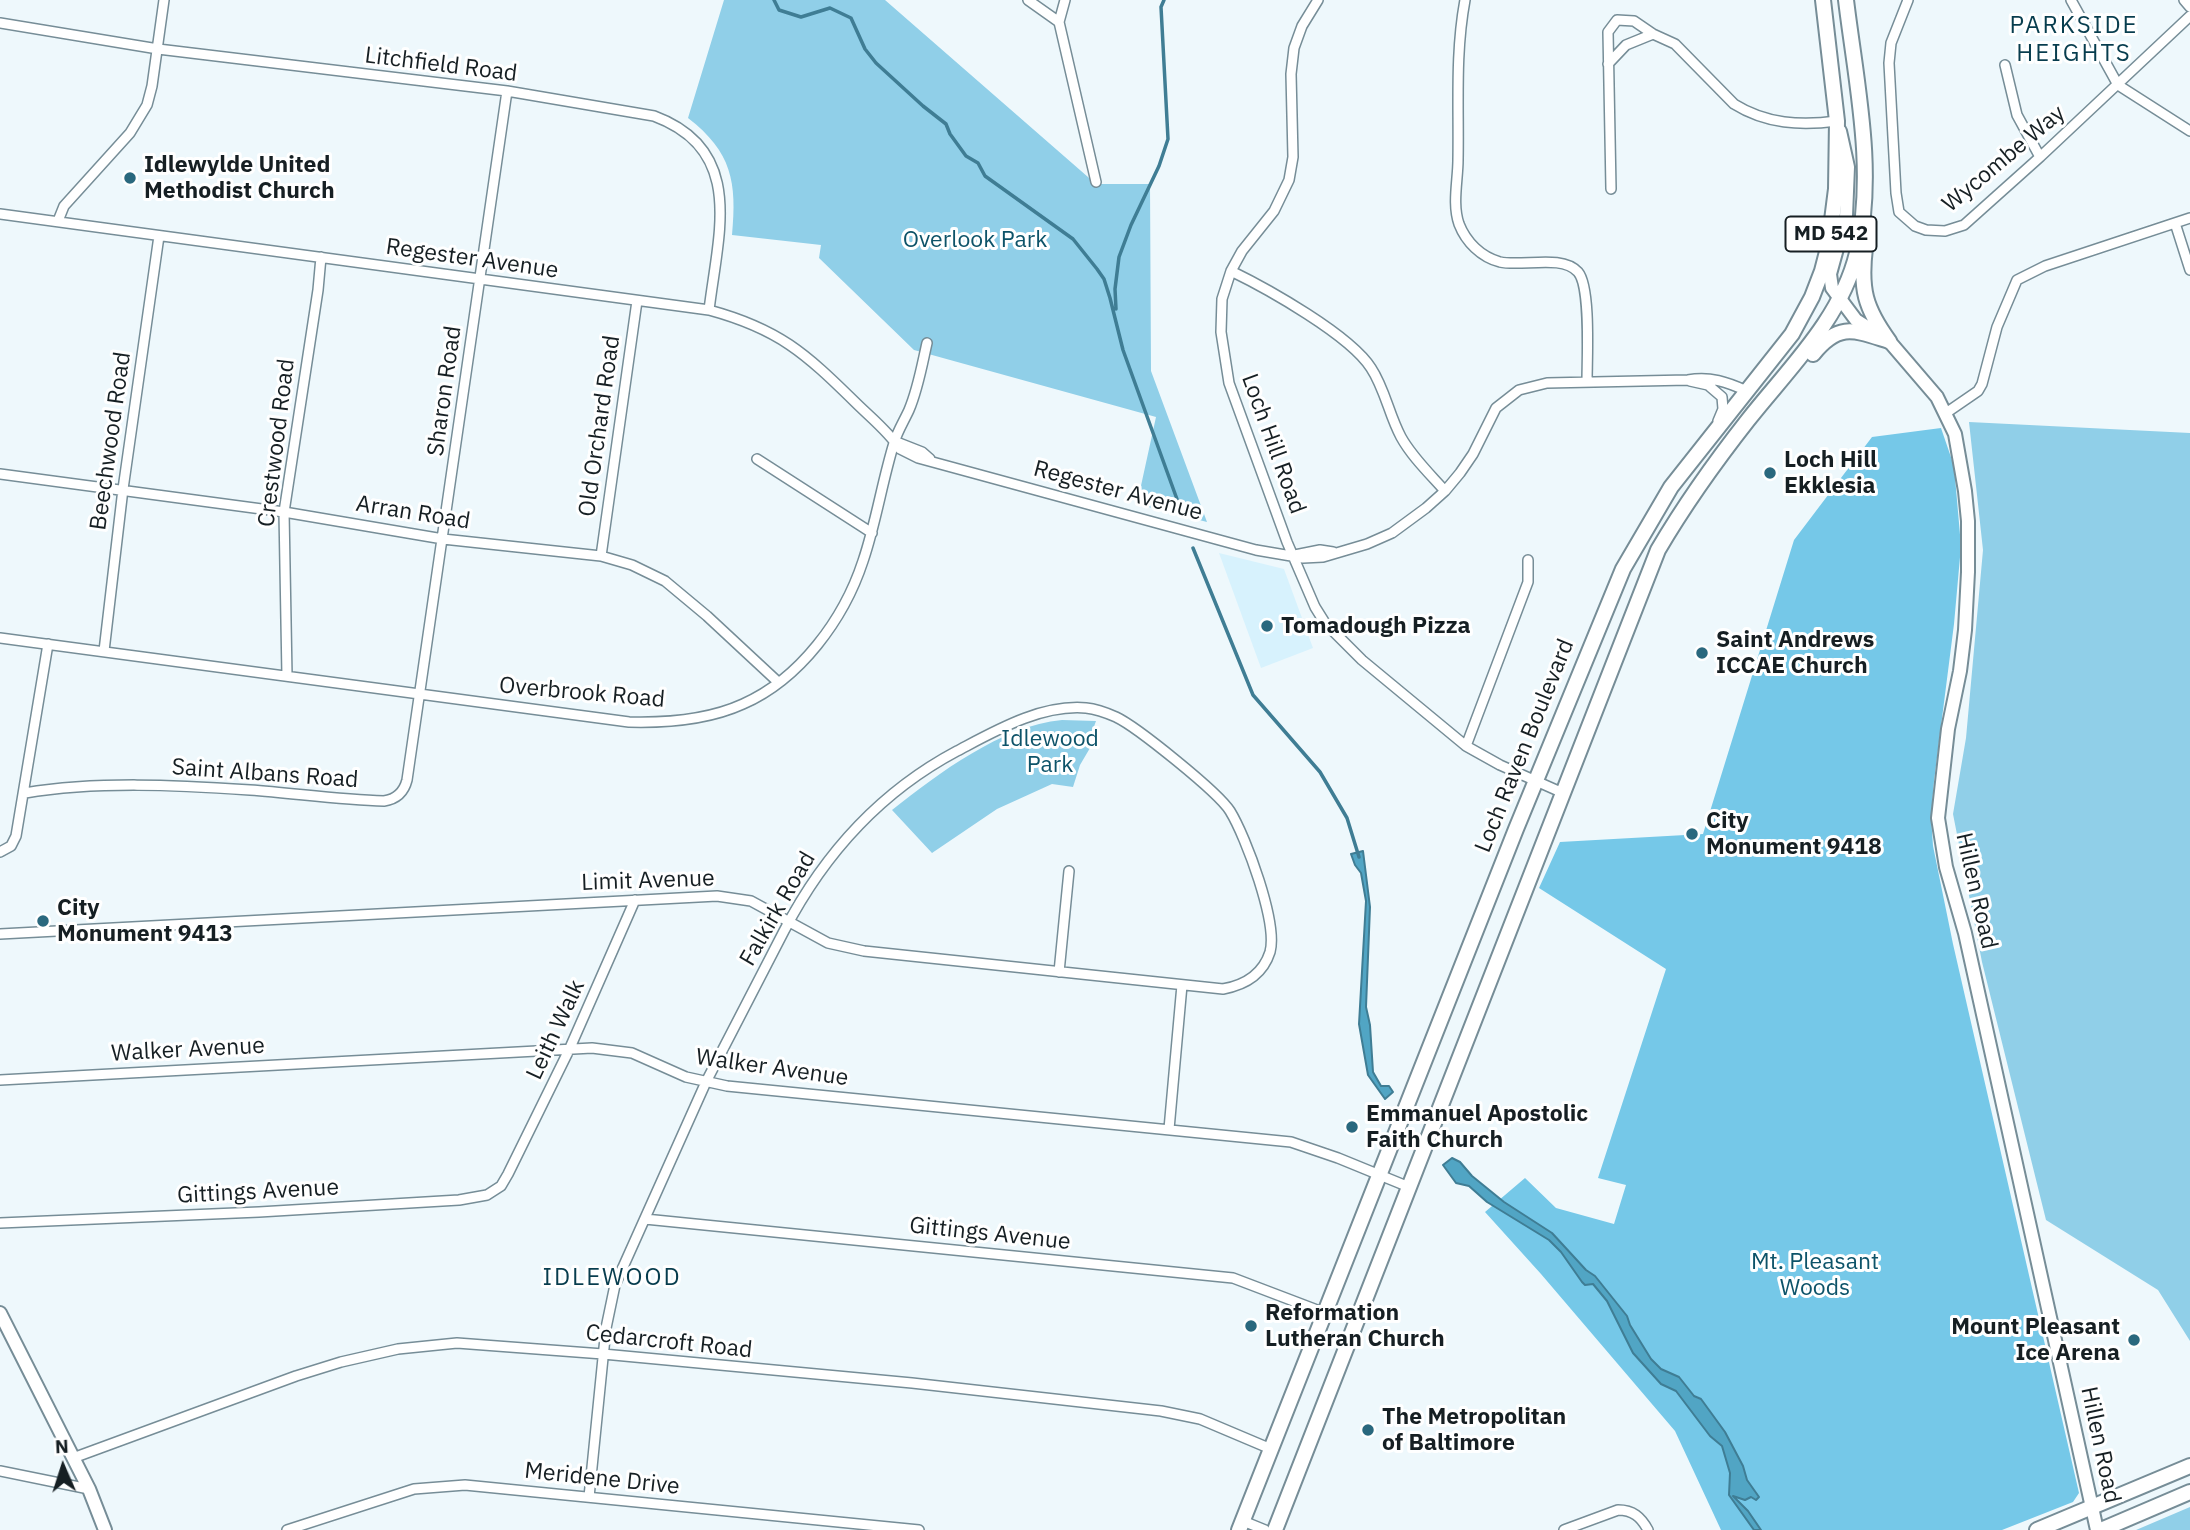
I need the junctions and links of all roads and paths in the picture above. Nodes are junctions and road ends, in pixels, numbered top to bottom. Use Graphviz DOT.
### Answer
graph roads {
  1 [pos="164,0"];
  2 [pos="1028,0"];
  3 [pos="1065,0"];
  4 [pos="1318,0"];
  5 [pos="1465,0"];
  6 [pos="1823,0"];
  7 [pos="1846,0"];
  8 [pos="1908,0"];
  9 [pos="2071,0"];
  10 [pos="2184,0"];
  11 [pos="2190,7"];
  12 [pos="2190,16"];
  13 [pos="1059,22"];
  14 [pos="0,23"];
  15 [pos="1653,34"];
  16 [pos="158,49"];
  17 [pos="1608,64"];
  18 [pos="2005,65"];
  19 [pos="2118,85"];
  20 [pos="507,91"];
  21 [pos="1838,121"];
  22 [pos="2190,131"];
  23 [pos="2040,157"];
  24 [pos="1096,181"];
  25 [pos="1611,189"];
  26 [pos="1864,203"];
  27 [pos="0,214"];
  28 [pos="2190,218"];
  29 [pos="58,222"];
  30 [pos="2175,223"];
  31 [pos="159,236"];
  32 [pos="321,257"];
  33 [pos="2190,270"];
  34 [pos="1231,271"];
  35 [pos="481,279"];
  36 [pos="1838,298"];
  37 [pos="637,301"];
  38 [pos="709,310"];
  39 [pos="1889,341"];
  40 [pos="927,343"];
  41 [pos="1688,380"];
  42 [pos="1587,382"];
  43 [pos="1747,391"];
  44 [pos="1765,399"];
  45 [pos="1946,412"];
  46 [pos="1712,434"];
  47 [pos="894,441"];
  48 [pos="757,458"];
  49 [pos="0,474"];
  50 [pos="123,489"];
  51 [pos="1445,491"];
  52 [pos="1687,501"];
  53 [pos="284,512"];
  54 [pos="872,533"];
  55 [pos="443,539"];
  56 [pos="601,556"];
  57 [pos="1293,556"];
  58 [pos="1528,560"];
  59 [pos="0,638"];
  60 [pos="48,644"];
  61 [pos="104,651"];
  62 [pos="287,676"];
  63 [pos="778,682"];
  64 [pos="420,695"];
  65 [pos="1563,713"];
  66 [pos="1592,719"];
  67 [pos="1466,746"];
  68 [pos="1535,781"];
  69 [pos="25,793"];
  70 [pos="1563,793"];
  71 [pos="0,852"];
  72 [pos="1069,871"];
  73 [pos="635,900"];
  74 [pos="788,922"];
  75 [pos="0,934"];
  76 [pos="1269,954"];
  77 [pos="1059,972"];
  78 [pos="1182,985"];
  79 [pos="569,1050"];
  80 [pos="0,1080"];
  81 [pos="706,1082"];
  82 [pos="1169,1129"];
  83 [pos="508,1174"];
  84 [pos="1380,1174"];
  85 [pos="1409,1188"];
  86 [pos="645,1219"];
  87 [pos="0,1223"];
  88 [pos="0,1313"];
  89 [pos="1325,1313"];
  90 [pos="603,1354"];
  91 [pos="1271,1448"];
  92 [pos="73,1458"];
  93 [pos="2190,1466"];
  94 [pos="0,1471"];
  95 [pos="89,1489"];
  96 [pos="2190,1492"];
  97 [pos="589,1497"];
  98 [pos="2092,1508"];
  99 [pos="1241,1526"];
  100 [pos="105,1530"];
  101 [pos="287,1530"];
  102 [pos="919,1530"];
  103 [pos="1265,1530"];
  104 [pos="1275,1530"];
  105 [pos="1564,1530"];
  106 [pos="1648,1530"];
  107 [pos="2037,1530"];
  108 [pos="2099,1530"];
  1 -- 16 [label="street"];
  2 -- 13 [label="street"];
  3 -- 13 [label="street"];
  4 -- 34 [label="street, Loch Hill Road"];
  5 -- 42 [label="street"];
  6 -- 21 [label="main road, Loch Raven Boulevard / MD 542"];
  7 -- 26 [label="main road, MD 542"];
  8 -- 23 [label="street, Wycombe Way"];
  9 -- 19 [label="street"];
  10 -- 11 [label="street"];
  12 -- 19 [label="street, Wycombe Way"];
  13 -- 24 [label="street"];
  14 -- 16 [label="street, Litchfield Road"];
  15 -- 17 [label="street"];
  15 -- 17 [label="street"];
  15 -- 21 [label="street"];
  16 -- 20 [label="street, Litchfield Road"];
  16 -- 29 [label="street"];
  17 -- 25 [label="street"];
  18 -- 23 [label="street"];
  19 -- 22 [label="street"];
  19 -- 23 [label="street, Wycombe Way"];
  20 -- 35 [label="street, Sharon Road"];
  20 -- 38 [label="street, Litchfield Road"];
  21 -- 36 [label="street"];
  21 -- 43 [label="main road, Loch Raven Boulevard / MD 542"];
  26 -- 36 [label="main road, MD 542"];
  26 -- 39 [label="main road"];
  27 -- 29 [label="street, Regester Avenue"];
  28 -- 30 [label="street"];
  29 -- 31 [label="street, Regester Avenue"];
  30 -- 33 [label="street"];
  30 -- 45 [label="street"];
  31 -- 32 [label="street, Regester Avenue"];
  31 -- 50 [label="street, Beechwood Road"];
  32 -- 35 [label="street, Regester Avenue"];
  32 -- 53 [label="street, Crestwood Road"];
  34 -- 51 [label="street"];
  34 -- 57 [label="street, Loch Hill Road"];
  35 -- 37 [label="street, Regester Avenue"];
  35 -- 55 [label="street, Sharon Road"];
  36 -- 39 [label="street, Hillen Road"];
  36 -- 44 [label="main road, MD 542"];
  37 -- 38 [label="street, Regester Avenue"];
  37 -- 56 [label="street, Old Orchard Road"];
  38 -- 47 [label="street, Regester Avenue"];
  39 -- 44 [label="main road"];
  39 -- 45 [label="street, Hillen Road"];
  40 -- 47 [label="street, Overbrook Road"];
  41 -- 42 [label="street, Regester Avenue"];
  41 -- 43 [label="street, Regester Avenue"];
  41 -- 46 [label="street, Regester Avenue"];
  42 -- 51 [label="street, Regester Avenue"];
  43 -- 46 [label="main road, Loch Raven Boulevard / MD 542"];
  43 -- 52 [label="main road"];
  44 -- 52 [label="main road, MD 542"];
  45 -- 98 [label="street, Hillen Road"];
  46 -- 65 [label="main road, Loch Raven Boulevard / MD 542"];
  47 -- 54 [label="street, Overbrook Road"];
  47 -- 57 [label="street, Regester Avenue"];
  48 -- 54 [label="street"];
  49 -- 50 [label="street, Arran Road"];
  50 -- 53 [label="street, Arran Road"];
  50 -- 61 [label="street, Beechwood Road"];
  51 -- 57 [label="street, Regester Avenue"];
  52 -- 66 [label="main road, MD 542"];
  53 -- 55 [label="street, Arran Road"];
  53 -- 62 [label="street, Crestwood Road"];
  54 -- 63 [label="street, Overbrook Road"];
  55 -- 56 [label="street, Arran Road"];
  55 -- 64 [label="street, Sharon Road"];
  56 -- 63 [label="street, Arran Road"];
  57 -- 67 [label="street, Loch Hill Road"];
  58 -- 67 [label="street"];
  59 -- 60 [label="street, Overbrook Road"];
  60 -- 61 [label="street, Overbrook Road"];
  60 -- 69 [label="street"];
  61 -- 62 [label="street, Overbrook Road"];
  62 -- 64 [label="street, Overbrook Road"];
  63 -- 64 [label="street, Overbrook Road"];
  64 -- 69 [label="street, Saint Albans Road"];
  65 -- 66 [label="main road"];
  65 -- 68 [label="main road, Loch Raven Boulevard / MD 542"];
  66 -- 70 [label="main road, MD 542"];
  67 -- 68 [label="street, Loch Hill Road"];
  68 -- 70 [label="street, Loch Hill Road"];
  68 -- 84 [label="main road, Loch Raven Boulevard / MD 542"];
  69 -- 71 [label="street"];
  70 -- 85 [label="main road"];
  72 -- 77 [label="street"];
  73 -- 74 [label="street, Limit Avenue"];
  73 -- 75 [label="street, Limit Avenue"];
  73 -- 79 [label="street, Leith Walk"];
  74 -- 76 [label="street, Falkirk Road"];
  74 -- 77 [label="street, Limit Avenue"];
  74 -- 81 [label="street, Falkirk Road"];
  76 -- 78 [label="street, Limit Avenue"];
  77 -- 78 [label="street, Limit Avenue"];
  78 -- 82 [label="street"];
  79 -- 80 [label="street, Walker Avenue"];
  79 -- 81 [label="street, Walker Avenue"];
  79 -- 83 [label="street, Leith Walk"];
  81 -- 82 [label="street, Walker Avenue"];
  81 -- 86 [label="street, Falkirk Road"];
  82 -- 84 [label="street, Walker Avenue"];
  83 -- 87 [label="street, Gittings Avenue"];
  84 -- 85 [label="street, Walker Avenue"];
  84 -- 89 [label="main road, Loch Raven Boulevard"];
  85 -- 104 [label="main road"];
  86 -- 89 [label="street, Gittings Avenue"];
  86 -- 90 [label="street, Falkirk Road"];
  88 -- 92 [label="street"];
  89 -- 91 [label="main road, Loch Raven Boulevard"];
  90 -- 91 [label="street, Cedarcroft Road"];
  90 -- 92 [label="street, Cedarcroft Road"];
  90 -- 97 [label="street, Falkirk Road"];
  91 -- 99 [label="main road, Loch Raven Boulevard"];
  92 -- 95 [label="street"];
  93 -- 98 [label="main road"];
  94 -- 95 [label="street"];
  95 -- 100 [label="street"];
  96 -- 108 [label="main road"];
  97 -- 101 [label="street, Meridene Drive"];
  97 -- 102 [label="street, Meridene Drive"];
  98 -- 107 [label="main road"];
  98 -- 108 [label="street, Hillen Road"];
  99 -- 103 [label="street"];
  105 -- 106 [label="street"];
}
